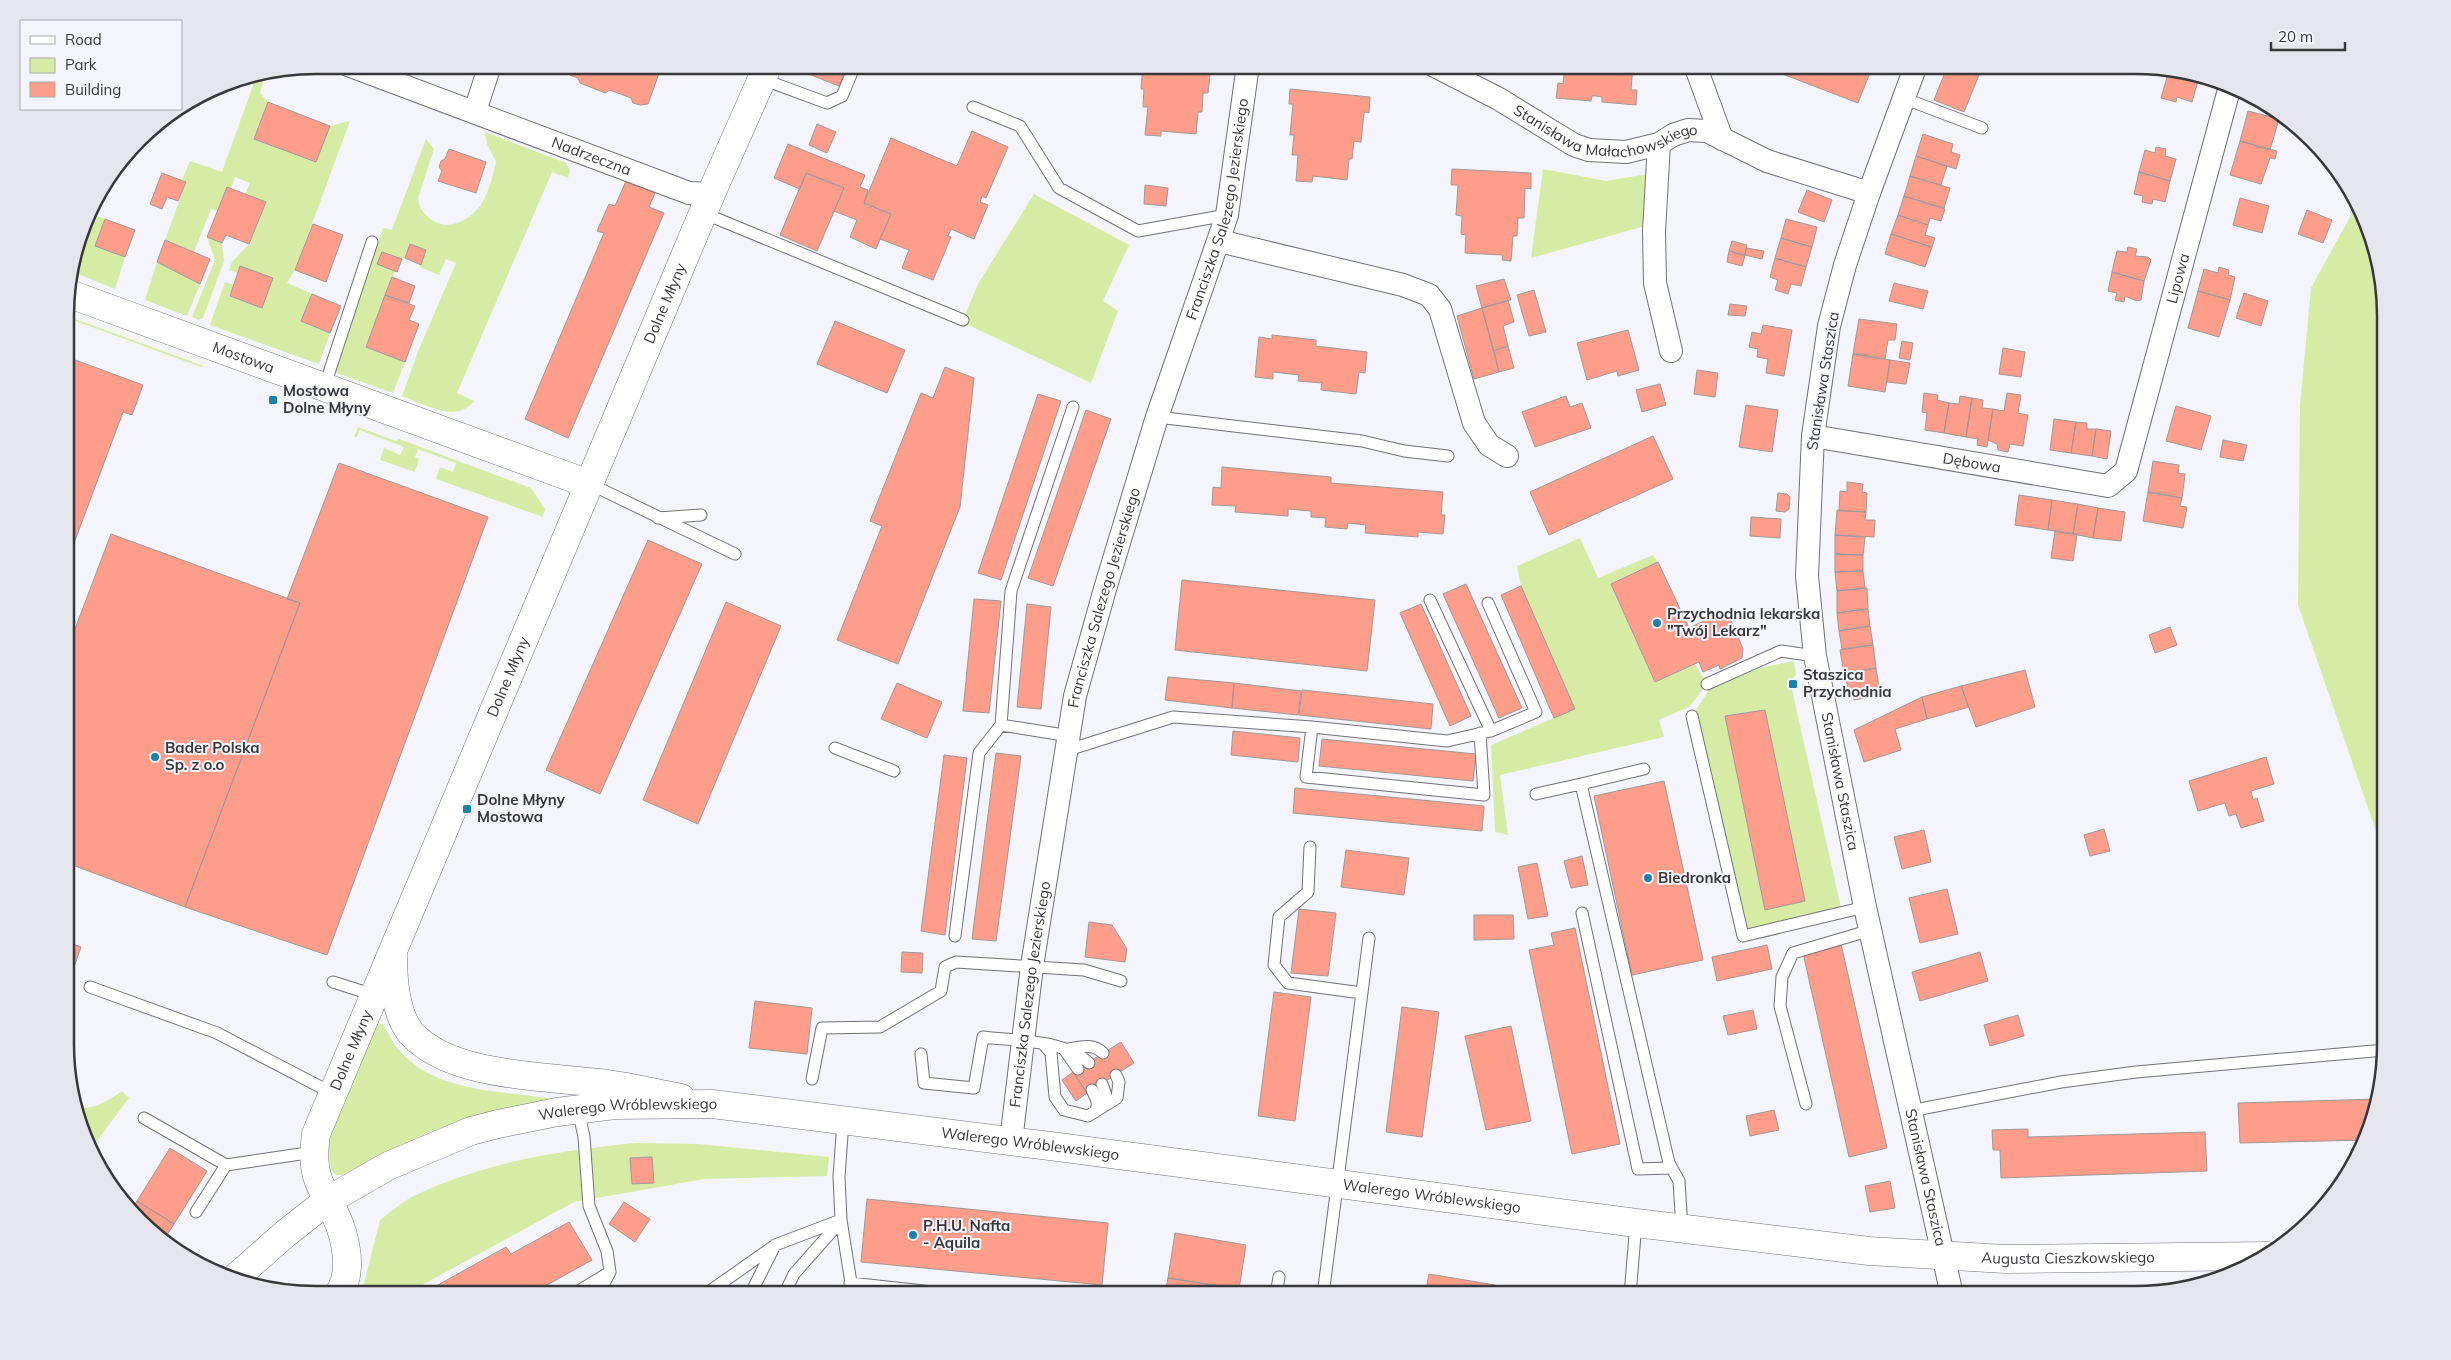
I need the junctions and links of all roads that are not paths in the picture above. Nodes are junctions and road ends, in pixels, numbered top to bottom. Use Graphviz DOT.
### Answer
graph roads {
  1 [pos="373,74"];
  2 [pos="487,74"];
  3 [pos="764,74"];
  4 [pos="769,74"];
  5 [pos="851,74"];
  6 [pos="1247,74"];
  7 [pos="1450,74"];
  8 [pos="1698,74"];
  9 [pos="1913,74"];
  10 [pos="2228,92"];
  11 [pos="1904,98"];
  12 [pos="973,107"];
  13 [pos="475,111"];
  14 [pos="1982,128"];
  15 [pos="1722,138"];
  16 [pos="1659,144"];
  17 [pos="1869,193"];
  18 [pos="707,204"];
  19 [pos="1227,215"];
  20 [pos="1219,241"];
  21 [pos="372,242"];
  22 [pos="75,296"];
  23 [pos="962,320"];
  24 [pos="1671,351"];
  25 [pos="324,388"];
  26 [pos="1073,407"];
  27 [pos="1156,417"];
  28 [pos="1813,436"];
  29 [pos="1448,456"];
  30 [pos="1507,456"];
  31 [pos="2126,471"];
  32 [pos="589,484"];
  33 [pos="701,515"];
  34 [pos="657,518"];
  35 [pos="734,554"];
  36 [pos="1430,600"];
  37 [pos="1488,603"];
  38 [pos="1814,656"];
  39 [pos="1707,684"];
  40 [pos="1692,716"];
  41 [pos="1001,725"];
  42 [pos="1312,727"];
  43 [pos="1485,732"];
  44 [pos="1069,743"];
  45 [pos="835,748"];
  46 [pos="1644,769"];
  47 [pos="894,771"];
  48 [pos="1581,784"];
  49 [pos="1536,794"];
  50 [pos="1310,847"];
  51 [pos="1864,906"];
  52 [pos="1582,913"];
  53 [pos="1871,930"];
  54 [pos="955,936"];
  55 [pos="1369,938"];
  56 [pos="394,950"];
  57 [pos="1032,966"];
  58 [pos="1121,981"];
  59 [pos="332,982"];
  60 [pos="90,987"];
  61 [pos="1362,993"];
  62 [pos="374,995"];
  63 [pos="1022,1042"];
  64 [pos="1044,1045"];
  65 [pos="1064,1049"];
  66 [pos="2377,1051"];
  67 [pos="1103,1053"];
  68 [pos="921,1054"];
  69 [pos="1089,1063"];
  70 [pos="1078,1069"];
  71 [pos="1116,1075"];
  72 [pos="812,1079"];
  73 [pos="1102,1084"];
  74 [pos="1092,1090"];
  75 [pos="332,1093"];
  76 [pos="712,1104"];
  77 [pos="1806,1104"];
  78 [pos="578,1109"];
  79 [pos="1910,1111"];
  80 [pos="1095,1112"];
  81 [pos="144,1118"];
  82 [pos="843,1121"];
  83 [pos="1011,1141"];
  84 [pos="314,1152"];
  85 [pos="226,1165"];
  86 [pos="1670,1168"];
  87 [pos="1337,1184"];
  88 [pos="327,1201"];
  89 [pos="196,1212"];
  90 [pos="842,1220"];
  91 [pos="1636,1223"];
  92 [pos="1682,1229"];
  93 [pos="775,1245"];
  94 [pos="1869,1251"];
  95 [pos="1943,1255"];
  96 [pos="2252,1256"];
  97 [pos="610,1272"];
  98 [pos="240,1274"];
  99 [pos="1279,1277"];
  100 [pos="850,1283"];
  101 [pos="343,1286"];
  102 [pos="587,1286"];
  103 [pos="603,1286"];
  104 [pos="718,1286"];
  105 [pos="754,1286"];
  106 [pos="788,1286"];
  107 [pos="850,1286"];
  108 [pos="878,1286"];
  109 [pos="1278,1286"];
  110 [pos="1324,1286"];
  111 [pos="1631,1286"];
  112 [pos="1950,1286"];
  1 -- 13 [label="street, Nadrzeczna"];
  2 -- 13 [label="street"];
  3 -- 18 [label="street, Dolne Młyny"];
  4 -- 5 [label="lane"];
  6 -- 19 [label="street, Franciszka Salezego Jezierskiego"];
  7 -- 16 [label="street, Stanisława Małachowskiego"];
  8 -- 15 [label="street"];
  9 -- 11 [label="street, Stanisława Staszica"];
  10 -- 31 [label="street, Lipowa"];
  11 -- 14 [label="lane"];
  11 -- 17 [label="street, Stanisława Staszica"];
  12 -- 19 [label="lane"];
  13 -- 18 [label="street, Nadrzeczna"];
  15 -- 16 [label="street, Stanisława Małachowskiego"];
  15 -- 17 [label="street, Stanisława Małachowskiego"];
  16 -- 24 [label="street"];
  17 -- 28 [label="street, Stanisława Staszica"];
  18 -- 23 [label="lane"];
  18 -- 32 [label="street, Dolne Młyny"];
  19 -- 20 [label="street, Franciszka Salezego Jezierskiego"];
  20 -- 27 [label="street, Franciszka Salezego Jezierskiego"];
  20 -- 30 [label="street"];
  21 -- 25 [label="lane"];
  22 -- 25 [label="street, Mostowa"];
  25 -- 32 [label="street, Mostowa"];
  26 -- 41 [label="lane"];
  27 -- 29 [label="lane"];
  27 -- 44 [label="street, Franciszka Salezego Jezierskiego"];
  28 -- 31 [label="street, Dębowa"];
  28 -- 38 [label="street, Stanisława Staszica"];
  32 -- 34 [label="lane"];
  32 -- 56 [label="street, Dolne Młyny"];
  33 -- 34 [label="lane"];
  34 -- 35 [label="lane"];
  36 -- 43 [label="lane"];
  37 -- 43 [label="lane"];
  38 -- 39 [label="lane"];
  38 -- 51 [label="street, Stanisława Staszica"];
  40 -- 51 [label="lane"];
  41 -- 44 [label="lane"];
  41 -- 54 [label="lane"];
  42 -- 43 [label="lane"];
  42 -- 43 [label="lane"];
  42 -- 44 [label="lane"];
  44 -- 57 [label="street, Franciszka Salezego Jezierskiego"];
  45 -- 47 [label="lane"];
  46 -- 48 [label="lane"];
  48 -- 49 [label="lane"];
  48 -- 86 [label="lane"];
  50 -- 61 [label="lane"];
  51 -- 53 [label="street, Stanisława Staszica"];
  52 -- 86 [label="lane"];
  53 -- 77 [label="lane"];
  53 -- 79 [label="street, Stanisława Staszica"];
  55 -- 61 [label="lane"];
  56 -- 62 [label="street, Dolne Młyny"];
  56 -- 76 [label="street"];
  57 -- 58 [label="lane"];
  57 -- 63 [label="street, Franciszka Salezego Jezierskiego"];
  57 -- 72 [label="lane"];
  59 -- 62 [label="lane"];
  60 -- 75 [label="lane"];
  61 -- 87 [label="lane"];
  62 -- 75 [label="street, Dolne Młyny"];
  63 -- 64 [label="lane"];
  63 -- 68 [label="lane"];
  63 -- 83 [label="street, Franciszka Salezego Jezierskiego"];
  64 -- 65 [label="lane"];
  64 -- 80 [label="lane"];
  65 -- 67 [label="lane"];
  65 -- 69 [label="lane"];
  65 -- 70 [label="lane"];
  66 -- 79 [label="lane"];
  71 -- 80 [label="lane"];
  73 -- 80 [label="lane"];
  74 -- 80 [label="lane"];
  75 -- 84 [label="street, Dolne Młyny"];
  76 -- 78 [label="street, Walerego Wróblewskiego"];
  76 -- 82 [label="street, Walerego Wróblewskiego"];
  78 -- 88 [label="street, Walerego Wróblewskiego"];
  78 -- 97 [label="lane"];
  79 -- 95 [label="street, Stanisława Staszica"];
  81 -- 85 [label="lane"];
  82 -- 83 [label="street, Walerego Wróblewskiego"];
  82 -- 90 [label="lane"];
  83 -- 87 [label="street, Walerego Wróblewskiego"];
  84 -- 85 [label="lane"];
  84 -- 88 [label="street, Dolne Młyny"];
  85 -- 89 [label="lane"];
  86 -- 92 [label="lane"];
  87 -- 91 [label="street, Walerego Wróblewskiego"];
  87 -- 110 [label="lane"];
  88 -- 98 [label="street, Walerego Wróblewskiego"];
  88 -- 101 [label="street, Dolne Młyny"];
  90 -- 93 [label="lane"];
  90 -- 100 [label="lane"];
  90 -- 106 [label="lane"];
  91 -- 92 [label="street, Walerego Wróblewskiego"];
  91 -- 111 [label="lane"];
  92 -- 94 [label="street, Walerego Wróblewskiego"];
  93 -- 104 [label="lane"];
  93 -- 105 [label="lane"];
  94 -- 95 [label="street, Augusta Cieszkowskiego"];
  95 -- 96 [label="street, Augusta Cieszkowskiego"];
  95 -- 112 [label="street, Stanisława Staszica"];
  97 -- 102 [label="lane"];
  97 -- 103 [label="lane"];
  99 -- 109 [label="lane"];
  100 -- 107 [label="lane"];
  100 -- 108 [label="lane"];
}
